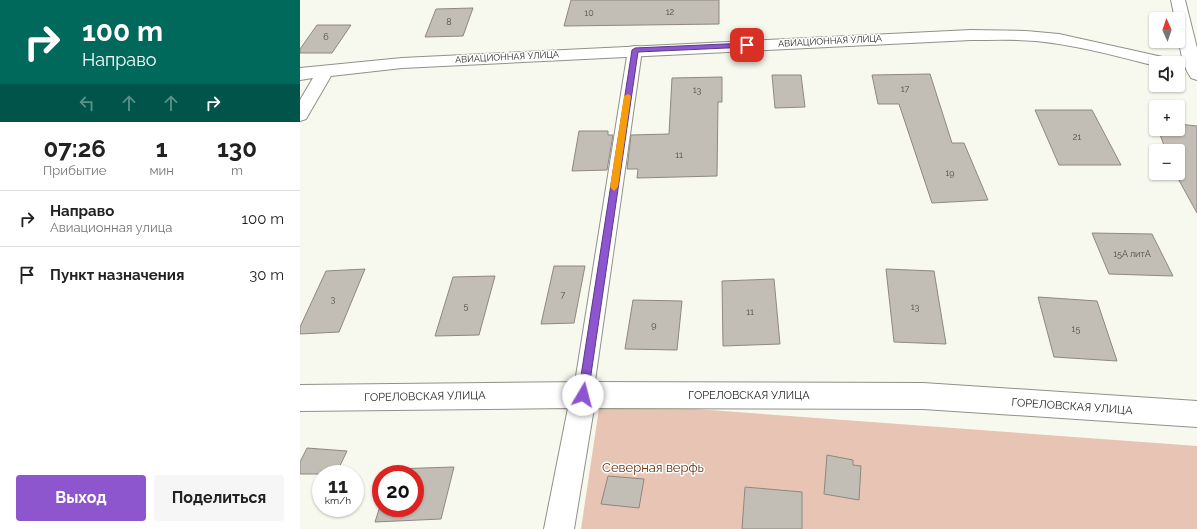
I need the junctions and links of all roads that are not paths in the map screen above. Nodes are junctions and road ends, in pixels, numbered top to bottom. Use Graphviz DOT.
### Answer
graph roads {
  1 [pos="1178,0"];
  2 [pos="635,50"];
  3 [pos="1149,59"];
  4 [pos="1192,70"];
  5 [pos="326,71"];
  6 [pos="300,74"];
  7 [pos="300,115"];
  8 [pos="583,395"];
  9 [pos="300,398"];
  10 [pos="1197,414"];
  11 [pos="559,529"];
  1 -- 4 [label="street"];
  2 -- 3 [label="street, АВИАЦИОННАЯ УЛИЦА"];
  2 -- 5 [label="street, АВИАЦИОННАЯ УЛИЦА"];
  2 -- 8 [label="lane"];
  5 -- 6 [label="street, АВИАЦИОННАЯ УЛИЦА"];
  5 -- 7 [label="street"];
  8 -- 9 [label="street, ГОРЕЛОВСКАЯ УЛИЦА"];
  8 -- 10 [label="street, ГОРЕЛОВСКАЯ УЛИЦА"];
  8 -- 11 [label="street"];
}
